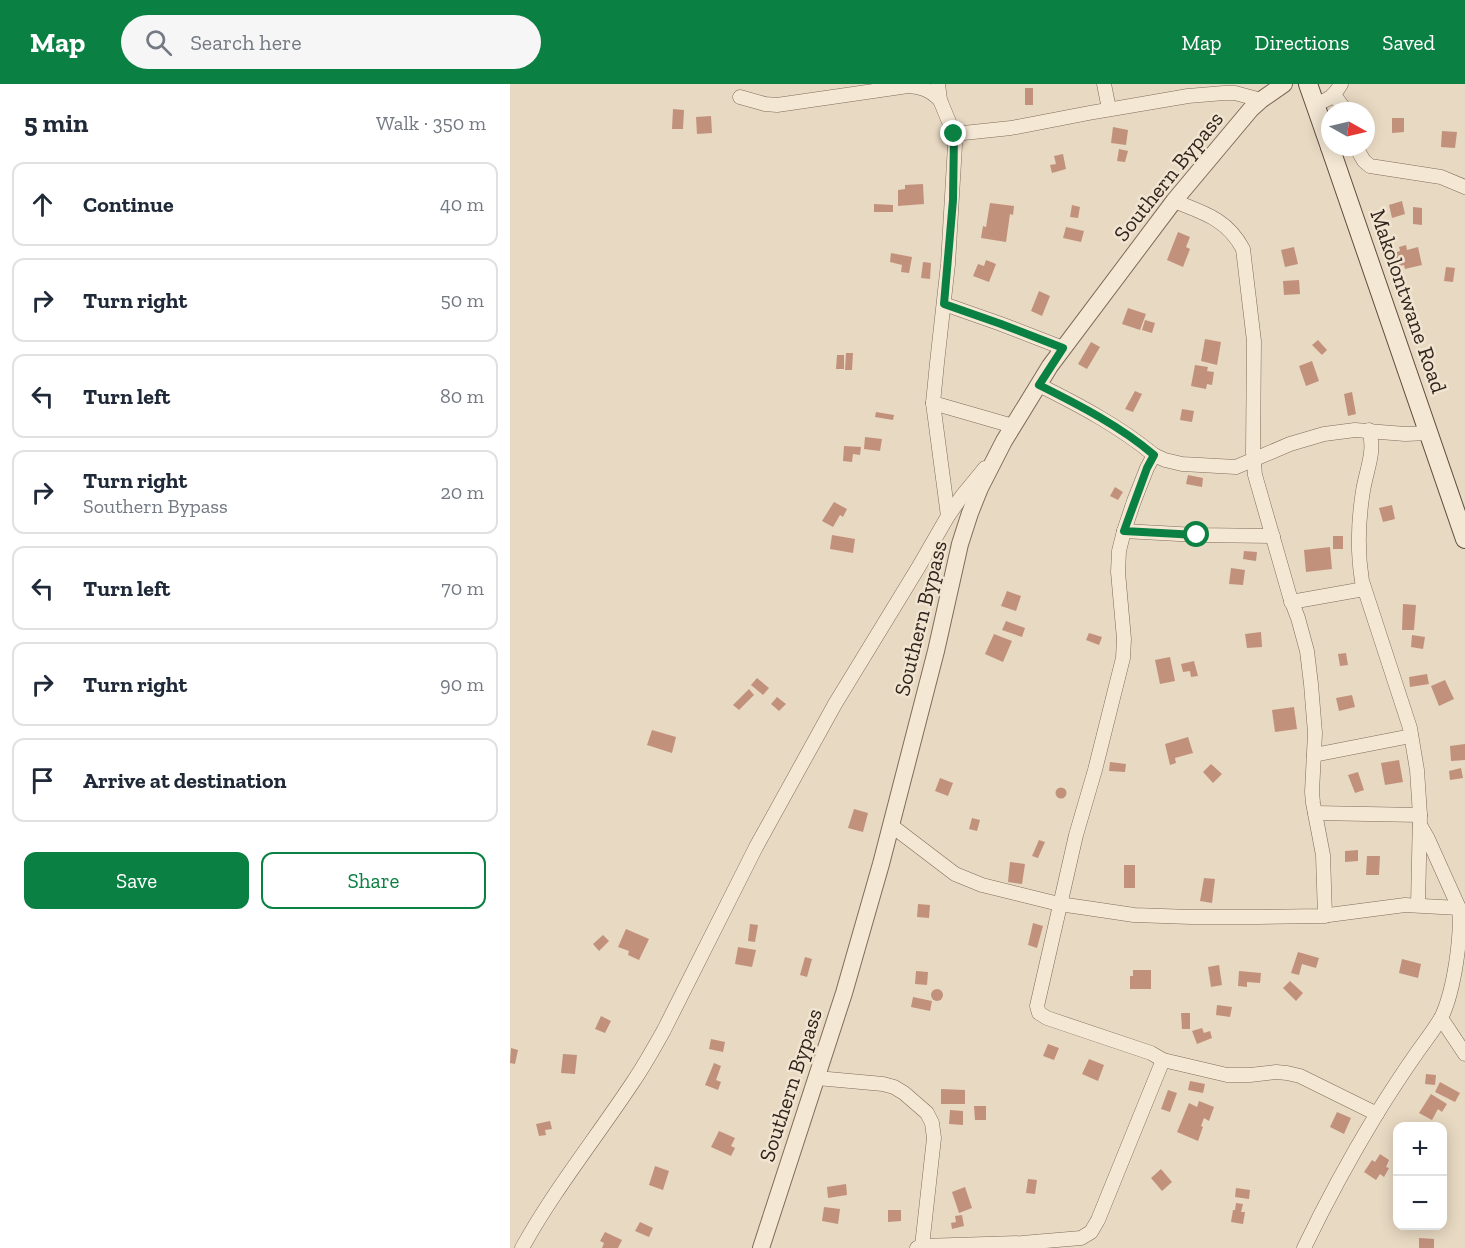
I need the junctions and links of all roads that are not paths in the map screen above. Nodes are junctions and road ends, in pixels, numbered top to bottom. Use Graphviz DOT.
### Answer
graph roads {
  1 [pos="938,84"];
  2 [pos="1104,84"];
  3 [pos="1284,84"];
  4 [pos="1308,84"];
  5 [pos="1187,90"];
  6 [pos="1338,90"];
  7 [pos="740,96"];
  8 [pos="940,100"];
  9 [pos="1262,100"];
  10 [pos="1315,104"];
  11 [pos="1109,110"];
  12 [pos="1321,121"];
  13 [pos="954,134"];
  14 [pos="1333,156"];
  15 [pos="1361,156"];
  16 [pos="1465,187"];
  17 [pos="1174,201"];
  18 [pos="944,304"];
  19 [pos="1063,348"];
  20 [pos="1039,385"];
  21 [pos="933,403"];
  22 [pos="1013,426"];
  23 [pos="1369,430"];
  24 [pos="1429,432"];
  25 [pos="1154,455"];
  26 [pos="994,457"];
  27 [pos="1254,458"];
  28 [pos="948,516"];
  29 [pos="1124,531"];
  30 [pos="1273,536"];
  31 [pos="1465,539"];
  32 [pos="1364,589"];
  33 [pos="1292,602"];
  34 [pos="1412,736"];
  35 [pos="1314,755"];
  36 [pos="1315,813"];
  37 [pos="1420,820"];
  38 [pos="892,826"];
  39 [pos="1059,904"];
  40 [pos="1418,905"];
  41 [pos="1459,908"];
  42 [pos="1325,916"];
  43 [pos="1441,1018"];
  44 [pos="1465,1054"];
  45 [pos="1162,1060"];
  46 [pos="817,1078"];
  47 [pos="1377,1114"];
  48 [pos="919,1247"];
  49 [pos="522,1248"];
  50 [pos="761,1248"];
  51 [pos="1304,1248"];
  1 -- 8 [label="street"];
  2 -- 11 [label="street"];
  3 -- 9 [label="street, Southern Bypass"];
  4 -- 10 [label="main road, Makolontwane Road"];
  5 -- 9 [label="street"];
  5 -- 11 [label="street"];
  6 -- 10 [label="street"];
  7 -- 8 [label="street"];
  8 -- 13 [label="street"];
  9 -- 17 [label="street, Southern Bypass"];
  10 -- 12 [label="main road, Makolontwane Road"];
  11 -- 13 [label="street"];
  13 -- 18 [label="street"];
  14 -- 24 [label="main road, Makolontwane Road"];
  15 -- 16 [label="street"];
  17 -- 19 [label="street, Southern Bypass"];
  17 -- 27 [label="street"];
  18 -- 19 [label="street"];
  18 -- 21 [label="street"];
  19 -- 20 [label="street, Southern Bypass"];
  20 -- 22 [label="street, Southern Bypass"];
  20 -- 25 [label="street"];
  21 -- 22 [label="street"];
  21 -- 28 [label="street"];
  22 -- 26 [label="street, Southern Bypass"];
  23 -- 24 [label="street"];
  23 -- 27 [label="street"];
  23 -- 32 [label="street"];
  24 -- 31 [label="main road, Makolontwane Road"];
  25 -- 27 [label="street"];
  25 -- 29 [label="street"];
  26 -- 28 [label="street"];
  26 -- 38 [label="street, Southern Bypass"];
  27 -- 30 [label="street"];
  28 -- 49 [label="street"];
  29 -- 30 [label="street"];
  29 -- 39 [label="street"];
  30 -- 33 [label="street"];
  32 -- 33 [label="street"];
  32 -- 34 [label="street"];
  33 -- 35 [label="street"];
  34 -- 35 [label="street"];
  34 -- 37 [label="street"];
  35 -- 36 [label="street"];
  36 -- 37 [label="street"];
  36 -- 42 [label="street"];
  37 -- 40 [label="street"];
  37 -- 41 [label="street"];
  38 -- 39 [label="street"];
  38 -- 46 [label="street, Southern Bypass"];
  39 -- 42 [label="street"];
  39 -- 45 [label="street"];
  40 -- 41 [label="street"];
  40 -- 42 [label="street"];
  41 -- 43 [label="street"];
  43 -- 44 [label="street"];
  43 -- 47 [label="street"];
  45 -- 47 [label="street"];
  45 -- 48 [label="street"];
  46 -- 48 [label="street"];
  46 -- 50 [label="street, Southern Bypass"];
  47 -- 51 [label="street"];
}
